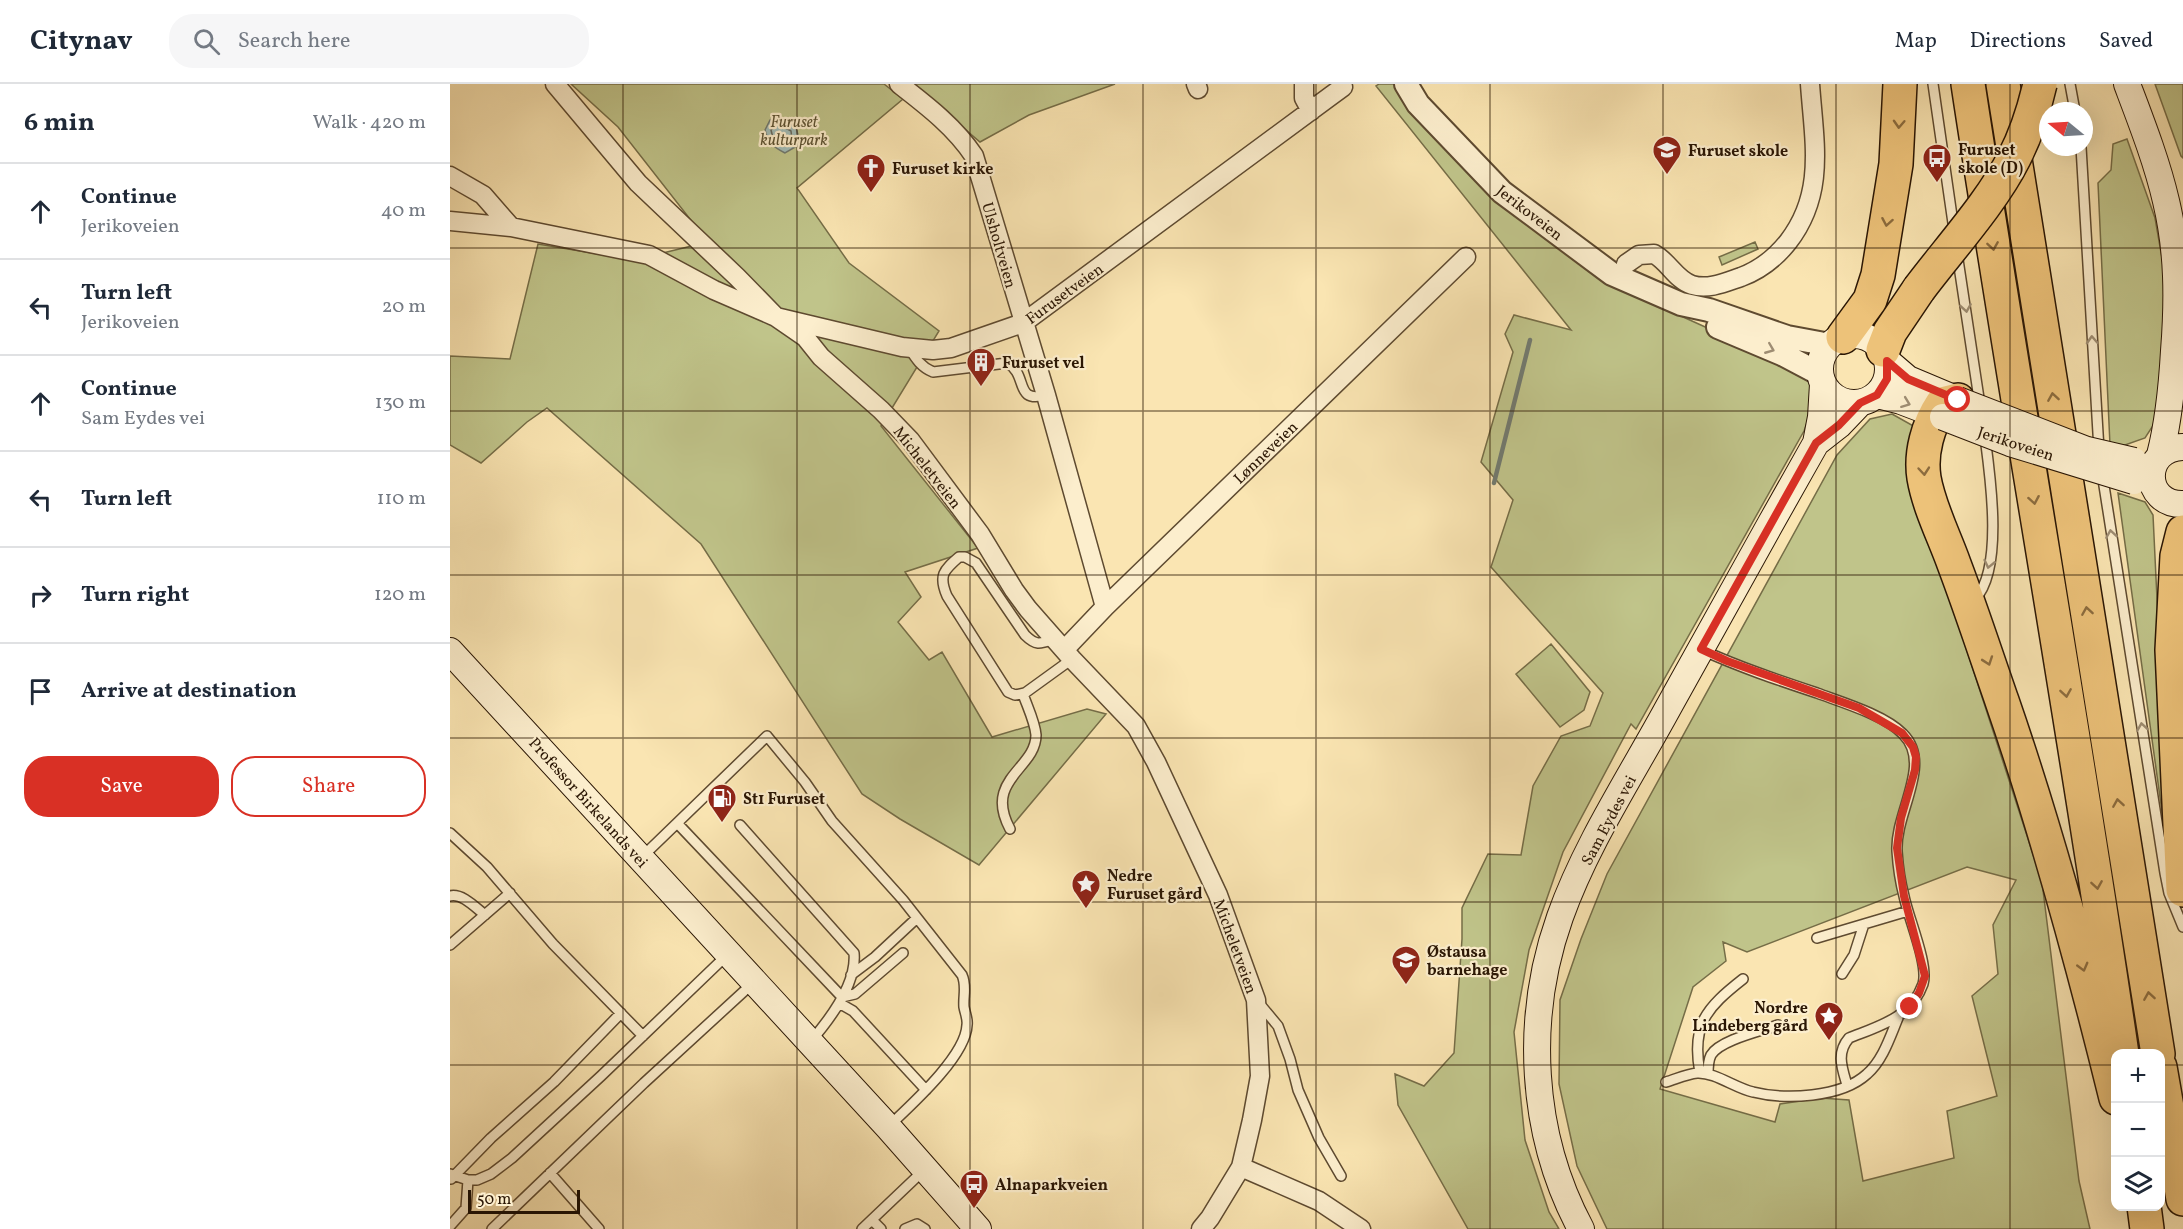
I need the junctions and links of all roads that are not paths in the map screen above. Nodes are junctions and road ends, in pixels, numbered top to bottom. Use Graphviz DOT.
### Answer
graph roads {
  1 [pos="555,84"];
  2 [pos="899,84"];
  3 [pos="1304,84"];
  4 [pos="1341,84"];
  5 [pos="1407,84"];
  6 [pos="1810,84"];
  7 [pos="1900,84"];
  8 [pos="1932,84"];
  9 [pos="1968,84"];
  10 [pos="2003,84"];
  11 [pos="2040,84"];
  12 [pos="2070,84"];
  13 [pos="2127,84"];
  14 [pos="2144,84"];
  15 [pos="2073,102"];
  16 [pos="1311,111"];
  17 [pos="2081,156"];
  18 [pos="450,176"];
  19 [pos="2183,209"];
  20 [pos="450,221"];
  21 [pos="511,227"];
  22 [pos="1467,257"];
  23 [pos="1626,264"];
  24 [pos="1681,304"];
  25 [pos="776,317"];
  26 [pos="1023,323"];
  27 [pos="1836,341"];
  28 [pos="909,348"];
  29 [pos="1885,356"];
  30 [pos="1822,379"];
  31 [pos="1046,395"];
  32 [pos="1869,399"];
  33 [pos="1943,406"];
  34 [pos="1816,443"];
  35 [pos="2154,466"];
  36 [pos="2183,504"];
  37 [pos="2183,532"];
  38 [pos="1969,605"];
  39 [pos="1105,607"];
  40 [pos="1064,649"];
  41 [pos="1701,649"];
  42 [pos="450,651"];
  43 [pos="1023,694"];
  44 [pos="677,823"];
  45 [pos="740,825"];
  46 [pos="1010,829"];
  47 [pos="450,833"];
  48 [pos="641,859"];
  49 [pos="2183,890"];
  50 [pos="510,893"];
  51 [pos="450,896"];
  52 [pos="1908,911"];
  53 [pos="485,915"];
  54 [pos="917,918"];
  55 [pos="1864,924"];
  56 [pos="2183,927"];
  57 [pos="1817,938"];
  58 [pos="450,945"];
  59 [pos="728,953"];
  60 [pos="903,953"];
  61 [pos="1842,974"];
  62 [pos="851,975"];
  63 [pos="1743,979"];
  64 [pos="754,982"];
  65 [pos="841,1000"];
  66 [pos="1256,1000"];
  67 [pos="621,1013"];
  68 [pos="1898,1018"];
  69 [pos="1778,1025"];
  70 [pos="643,1036"];
  71 [pos="810,1043"];
  72 [pos="2121,1049"];
  73 [pos="2157,1049"];
  74 [pos="1704,1073"];
  75 [pos="1666,1082"];
  76 [pos="2111,1082"];
  77 [pos="1847,1085"];
  78 [pos="926,1090"];
  79 [pos="2165,1095"];
  80 [pos="888,1126"];
  81 [pos="1241,1167"];
  82 [pos="925,1169"];
  83 [pos="550,1173"];
  84 [pos="451,1176"];
  85 [pos="1341,1176"];
  86 [pos="468,1180"];
  87 [pos="2183,1199"];
  88 [pos="872,1220"];
  89 [pos="450,1226"];
  90 [pos="492,1229"];
  91 [pos="599,1229"];
  92 [pos="862,1229"];
  93 [pos="881,1229"];
  94 [pos="905,1229"];
  95 [pos="925,1229"];
  96 [pos="978,1229"];
  97 [pos="1201,1229"];
  98 [pos="1361,1229"];
  99 [pos="1581,1229"];
  1 -- 25 [label="street, Micheletveien"];
  2 -- 26 [label="street, Ulsholtveien"];
  3 -- 16 [label="street"];
  4 -- 16 [label="street, Furusetveien"];
  5 -- 24 [label="street, Jerikoveien"];
  6 -- 23 [label="street"];
  7 -- 27 [label="highway, one-way"];
  8 -- 38 [label="lane, one-way"];
  9 -- 72 [label="highway, one-way"];
  73 -- 10 [label="highway, one-way"];
  11 -- 29 [label="highway, bridge"];
  12 -- 15 [label="lane"];
  13 -- 35 [label="main road"];
  14 -- 19 [label="main road"];
  16 -- 26 [label="street, Furusetveien"];
  56 -- 17 [label="lane, one-way"];
  18 -- 21 [label="street"];
  20 -- 21 [label="street, Micheletveien"];
  21 -- 25 [label="street, Micheletveien"];
  22 -- 39 [label="street, Lønneveien"];
  24 -- 27 [label="street, Jerikoveien"];
  24 -- 30 [label="street, Jerikoveien, one-way"];
  25 -- 28 [label="street, Furusetveien"];
  25 -- 40 [label="street, Micheletveien"];
  26 -- 28 [label="street, Furusetveien"];
  26 -- 31 [label="street, Ulsholtveien"];
  27 -- 29 [label="main road, Jerikoveien"];
  27 -- 30 [label="main road"];
  28 -- 31 [label="lane"];
  29 -- 32 [label="main road"];
  29 -- 33 [label="main road, Jerikoveien"];
  30 -- 32 [label="main road, Jerikoveien"];
  30 -- 34 [label="main road, Sam Eydes vei"];
  31 -- 39 [label="street, Ulsholtveien"];
  32 -- 33 [label="main road, Jerikoveien, one-way"];
  32 -- 34 [label="main road, Sam Eydes vei"];
  33 -- 35 [label="main road, Jerikoveien, bridge"];
  33 -- 38 [label="highway, one-way"];
  34 -- 41 [label="main road, Sam Eydes vei"];
  35 -- 36 [label="main road, Jerikoveien"];
  37 -- 49 [label="highway"];
  38 -- 76 [label="highway, one-way"];
  39 -- 40 [label="street, Lønneveien"];
  40 -- 43 [label="lane"];
  40 -- 43 [label="lane"];
  40 -- 66 [label="street, Micheletveien"];
  41 -- 52 [label="lane"];
  41 -- 99 [label="main road, Sam Eydes vei"];
  42 -- 48 [label="main road, Professor Birkelands vei"];
  43 -- 46 [label="lane"];
  44 -- 48 [label="lane"];
  44 -- 54 [label="lane"];
  44 -- 65 [label="lane"];
  45 -- 62 [label="lane"];
  47 -- 50 [label="lane"];
  48 -- 59 [label="main road, Professor Birkelands vei"];
  50 -- 53 [label="lane"];
  50 -- 67 [label="lane"];
  51 -- 53 [label="lane"];
  52 -- 55 [label="lane"];
  52 -- 68 [label="lane"];
  53 -- 58 [label="lane"];
  54 -- 62 [label="lane"];
  54 -- 78 [label="lane"];
  55 -- 57 [label="lane"];
  55 -- 61 [label="lane"];
  59 -- 64 [label="main road, Professor Birkelands vei"];
  59 -- 70 [label="lane"];
  60 -- 65 [label="lane"];
  62 -- 65 [label="lane"];
  63 -- 74 [label="lane"];
  64 -- 71 [label="main road, Professor Birkelands vei"];
  64 -- 83 [label="lane"];
  65 -- 71 [label="lane"];
  65 -- 78 [label="lane"];
  66 -- 81 [label="street, Micheletveien"];
  66 -- 85 [label="lane"];
  67 -- 70 [label="lane"];
  67 -- 84 [label="lane"];
  68 -- 77 [label="lane"];
  68 -- 77 [label="lane"];
  69 -- 74 [label="lane"];
  70 -- 86 [label="lane"];
  71 -- 80 [label="main road, Professor Birkelands vei"];
  74 -- 75 [label="lane"];
  74 -- 77 [label="lane"];
  78 -- 80 [label="lane"];
  79 -- 87 [label="highway"];
  80 -- 82 [label="main road, Professor Birkelands vei"];
  81 -- 97 [label="street, Micheletveien"];
  81 -- 98 [label="street"];
  82 -- 88 [label="lane"];
  82 -- 96 [label="main road, Professor Birkelands vei"];
  83 -- 90 [label="lane"];
  83 -- 91 [label="lane"];
  84 -- 86 [label="lane"];
  86 -- 89 [label="lane"];
  88 -- 92 [label="lane"];
  88 -- 93 [label="lane"];
  94 -- 95 [label="lane"];
}
